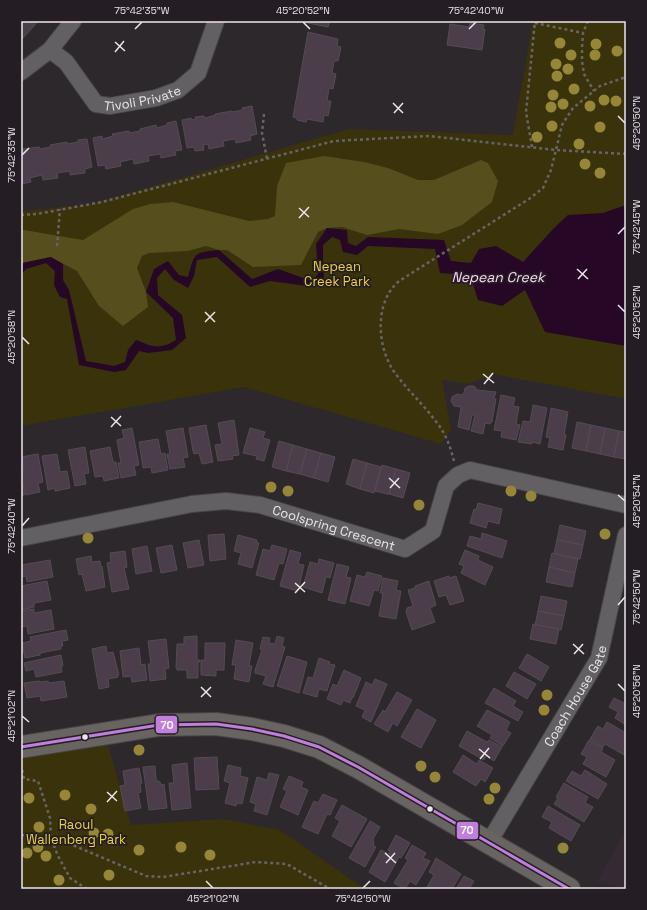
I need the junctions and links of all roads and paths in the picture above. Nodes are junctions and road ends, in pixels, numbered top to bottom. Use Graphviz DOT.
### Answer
graph roads {
  1 [pos="73,21"];
  2 [pos="216,21"];
  3 [pos="588,21"];
  4 [pos="535,22"];
  5 [pos="584,34"];
  6 [pos="50,50"];
  7 [pos="21,72"];
  8 [pos="626,77"];
  9 [pos="594,91"];
  10 [pos="264,114"];
  11 [pos="532,147"];
  12 [pos="556,150"];
  13 [pos="626,154"];
  14 [pos="267,159"];
  15 [pos="60,209"];
  16 [pos="21,215"];
  17 [pos="57,246"];
  18 [pos="458,475"];
  19 [pos="626,505"];
  20 [pos="626,535"];
  21 [pos="21,538"];
  22 [pos="21,747"];
  23 [pos="22,769"];
  24 [pos="22,780"];
  25 [pos="21,835"];
  26 [pos="51,838"];
  27 [pos="489,842"];
  28 [pos="87,889"];
  29 [pos="330,889"];
  30 [pos="569,889"];
  1 -- 6 [label="street"];
  2 -- 6 [label="street, Tivoli Private"];
  3 -- 5 [label="path"];
  4 -- 5 [label="path"];
  4 -- 11 [label="path"];
  5 -- 9 [label="path"];
  6 -- 7 [label="street"];
  8 -- 9 [label="path"];
  9 -- 12 [label="path"];
  10 -- 14 [label="path"];
  11 -- 12 [label="path"];
  11 -- 14 [label="path"];
  12 -- 13 [label="path"];
  12 -- 18 [label="path"];
  14 -- 15 [label="path"];
  15 -- 16 [label="path"];
  15 -- 17 [label="path"];
  18 -- 19 [label="street"];
  18 -- 21 [label="street, Coolspring Crescent"];
  20 -- 27 [label="street, Coach House Gate"];
  22 -- 27 [label="street"];
  23 -- 24 [label="path"];
  24 -- 26 [label="path"];
  25 -- 26 [label="path"];
  26 -- 28 [label="path"];
  26 -- 29 [label="path"];
  27 -- 30 [label="street"];
}
